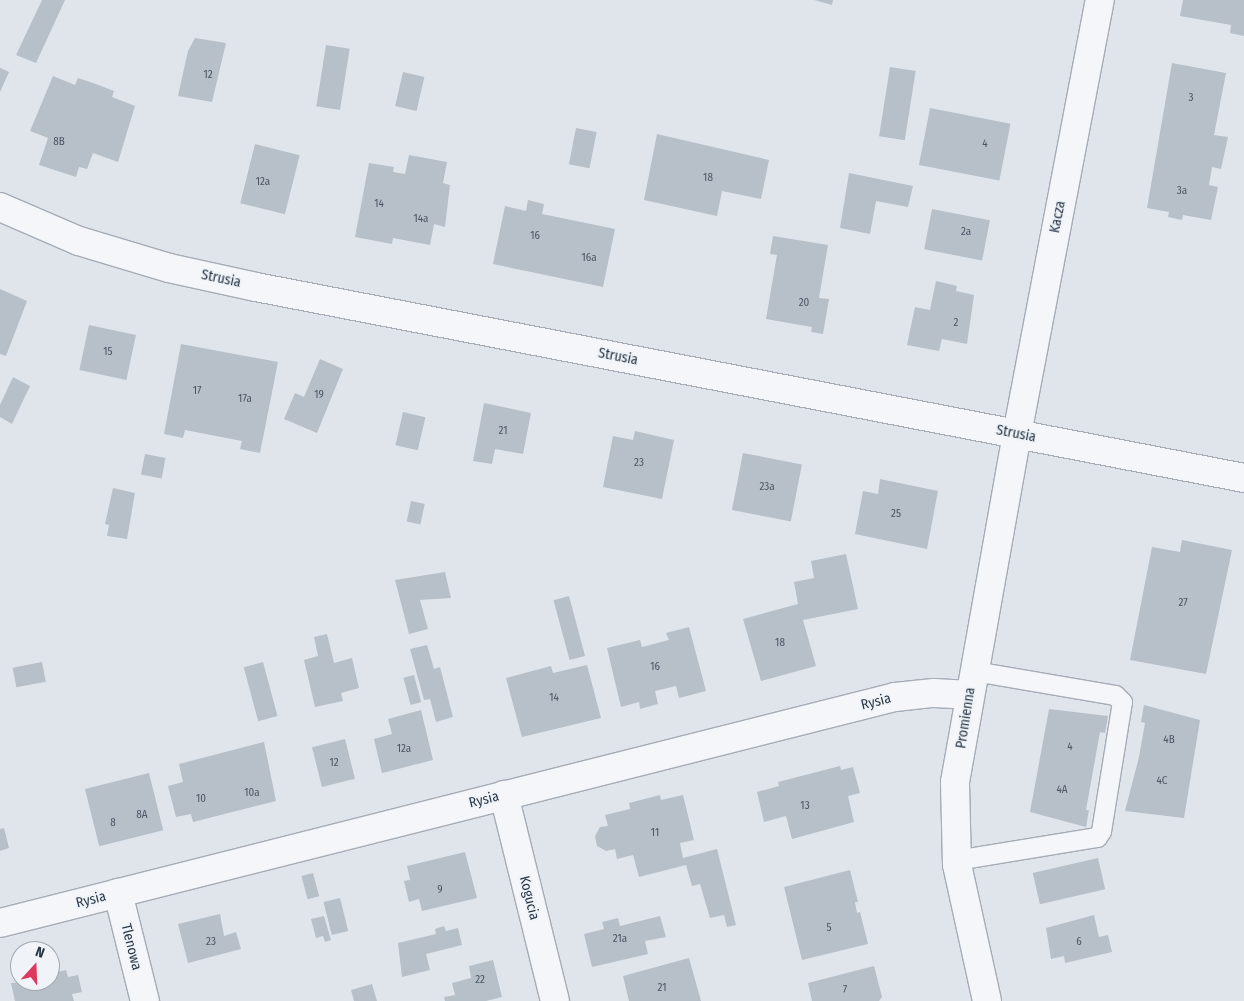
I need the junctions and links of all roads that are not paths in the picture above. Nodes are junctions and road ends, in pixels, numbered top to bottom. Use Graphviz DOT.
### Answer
graph roads {
  1 [pos="1100,0"];
  2 [pos="0,207"];
  3 [pos="1017,434"];
  4 [pos="1244,478"];
  5 [pos="972,683"];
  6 [pos="504,795"];
  7 [pos="956,860"];
  8 [pos="118,893"];
  9 [pos="0,923"];
  10 [pos="145,1001"];
  11 [pos="555,1001"];
  12 [pos="987,1001"];
  1 -- 3 [label="street, Kacza"];
  2 -- 3 [label="street, Strusia"];
  3 -- 4 [label="street, Strusia"];
  3 -- 5 [label="street, Promienna"];
  5 -- 6 [label="street, Rysia"];
  5 -- 7 [label="street, Promienna"];
  5 -- 7 [label="lane"];
  6 -- 8 [label="street, Rysia"];
  6 -- 11 [label="street, Kogucia"];
  7 -- 12 [label="street, Promienna"];
  8 -- 9 [label="street, Rysia"];
  8 -- 10 [label="street, Tlenowa"];
}
